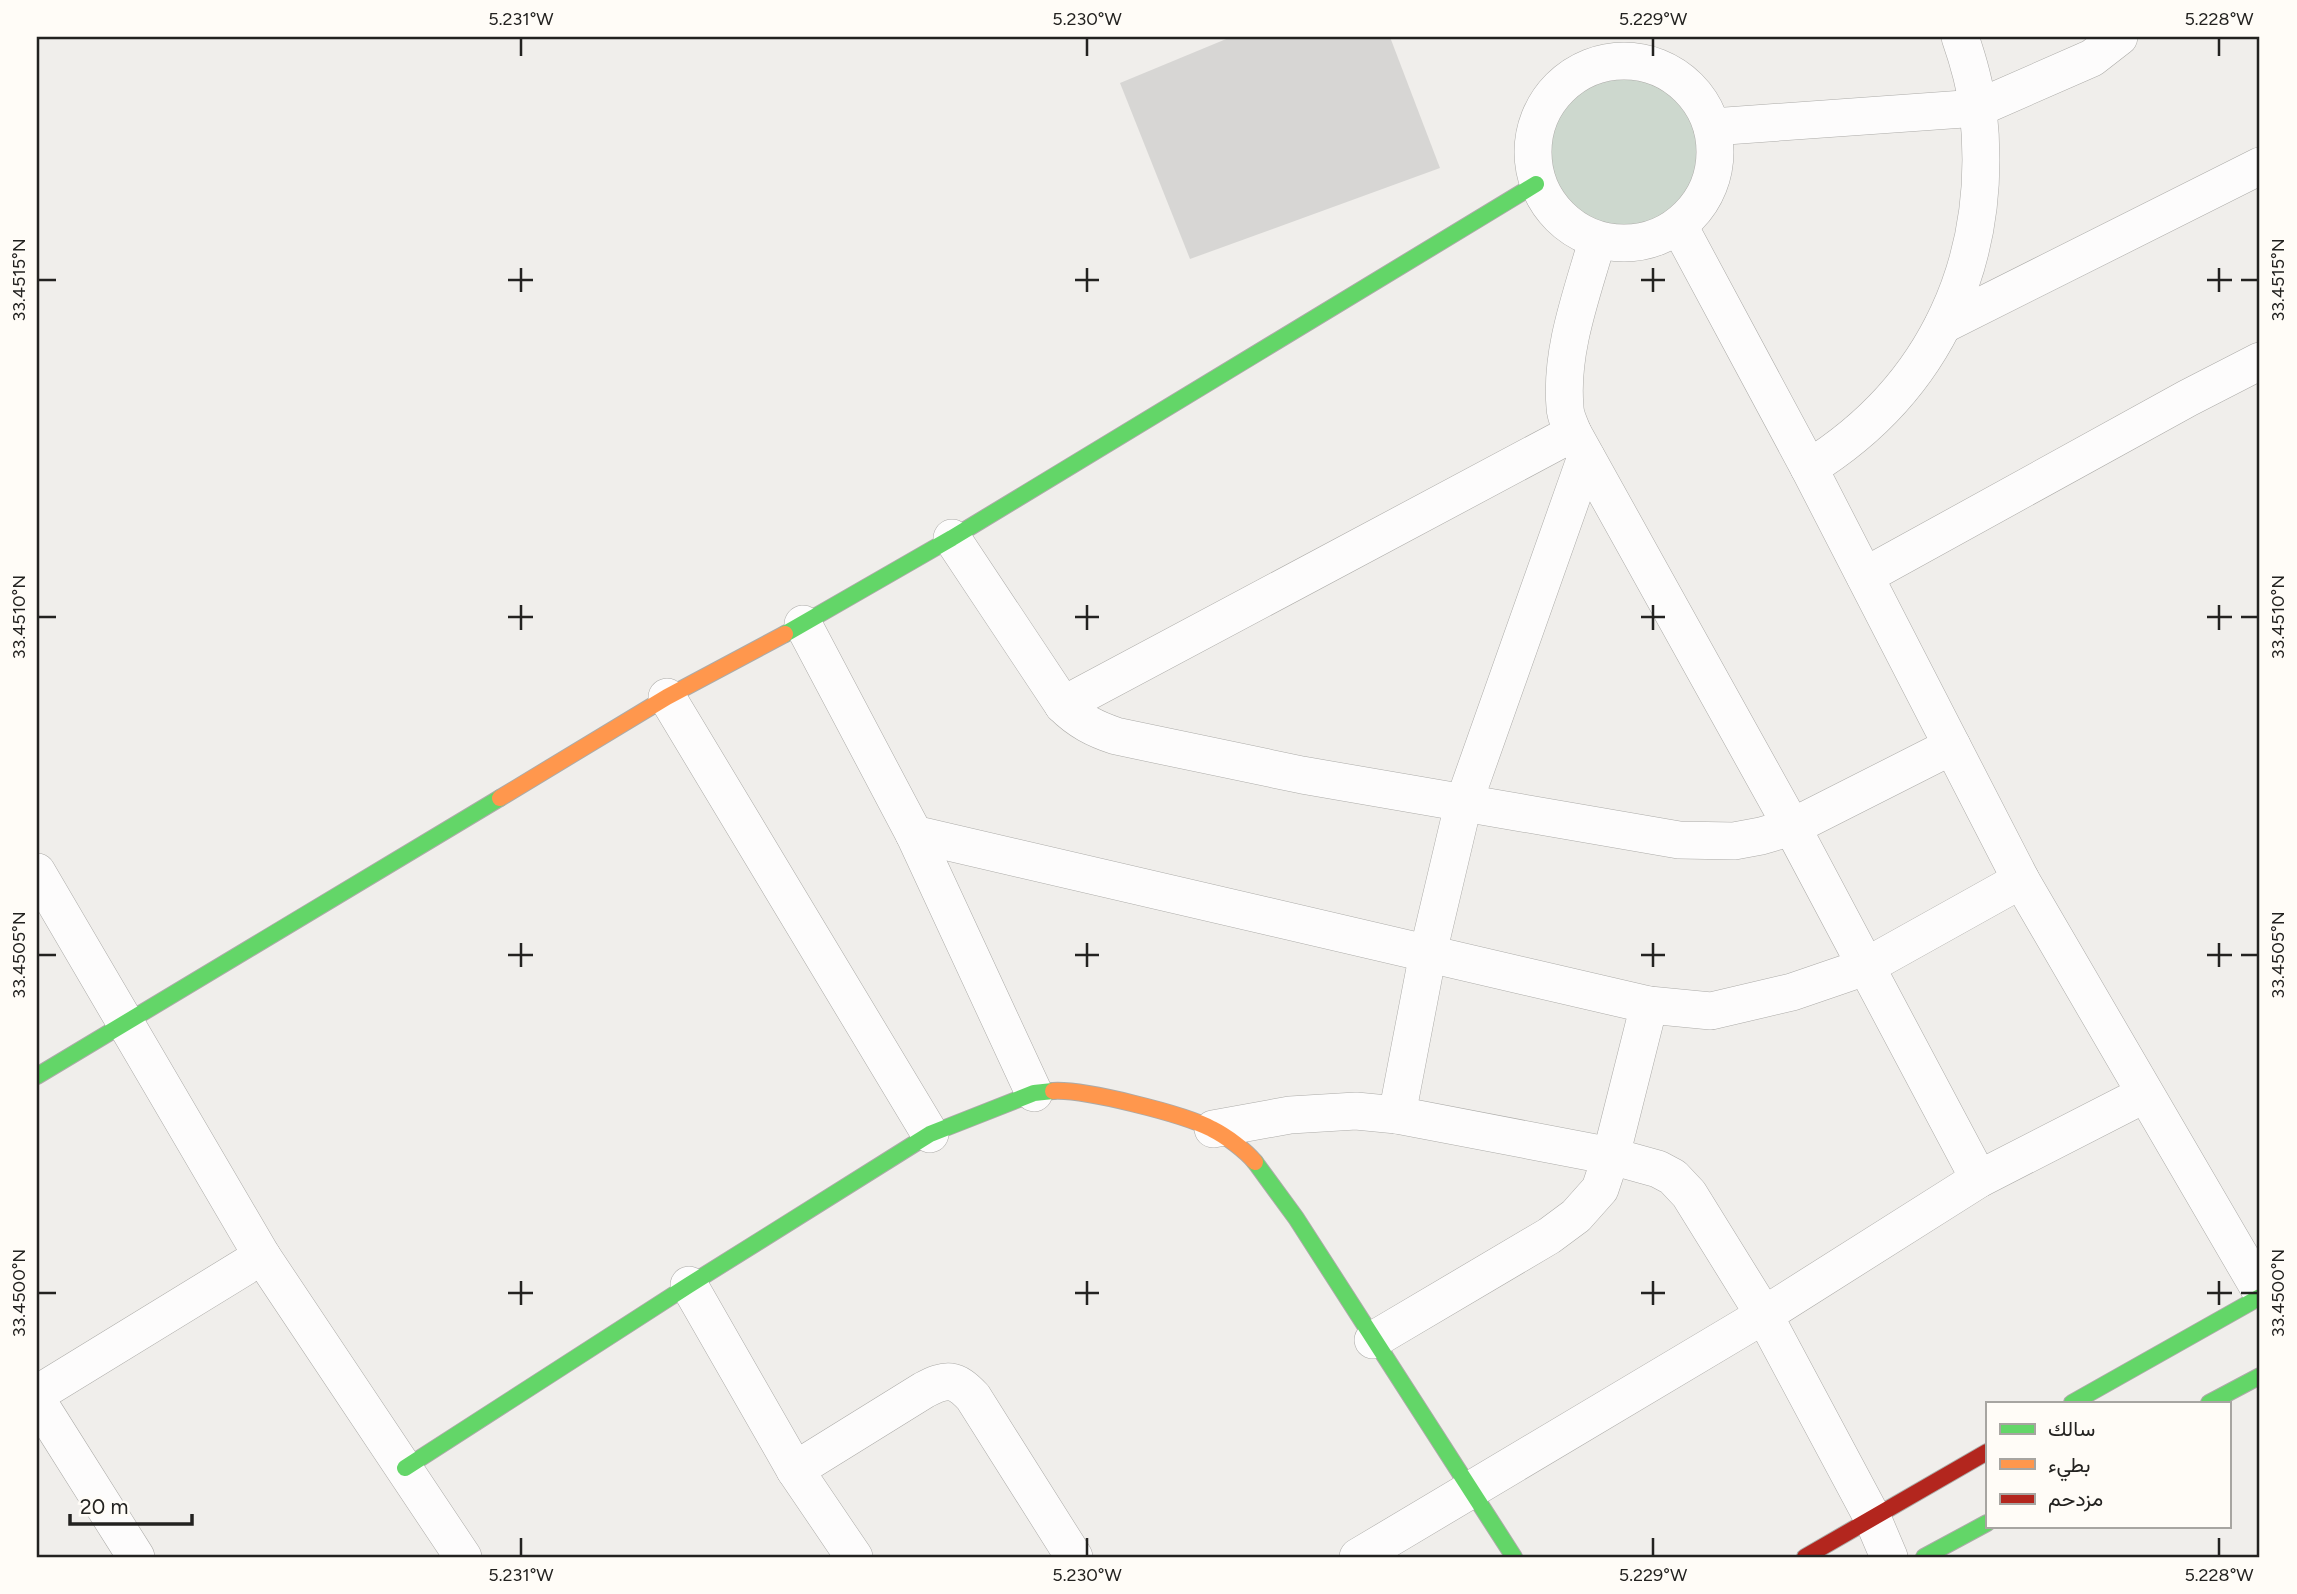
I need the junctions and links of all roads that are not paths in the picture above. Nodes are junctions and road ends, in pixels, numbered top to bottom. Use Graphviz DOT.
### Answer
graph roads {
  1 [pos="1960,37"];
  2 [pos="2119,37"];
  3 [pos="1634,49"];
  4 [pos="1978,108"];
  5 [pos="1712,127"];
  6 [pos="2260,166"];
  7 [pos="1536,184"];
  8 [pos="1679,226"];
  9 [pos="1597,241"];
  10 [pos="1943,325"];
  11 [pos="2260,361"];
  12 [pos="1579,445"];
  13 [pos="1809,468"];
  14 [pos="952,538"];
  15 [pos="1865,576"];
  16 [pos="803,624"];
  17 [pos="667,696"];
  18 [pos="1063,705"];
  19 [pos="1952,746"];
  20 [pos="1463,805"];
  21 [pos="1792,827"];
  22 [pos="914,834"];
  23 [pos="37,872"];
  24 [pos="2021,880"];
  25 [pos="1428,953"];
  26 [pos="1866,967"];
  27 [pos="1649,1005"];
  28 [pos="125,1023"];
  29 [pos="37,1076"];
  30 [pos="1034,1093"];
  31 [pos="2145,1094"];
  32 [pos="1397,1115"];
  33 [pos="1213,1129"];
  34 [pos="930,1134"];
  35 [pos="1611,1156"];
  36 [pos="1979,1180"];
  37 [pos="262,1256"];
  38 [pos="689,1285"];
  39 [pos="2260,1290"];
  40 [pos="2260,1297"];
  41 [pos="1764,1315"];
  42 [pos="1373,1340"];
  43 [pos="2260,1376"];
  44 [pos="37,1394"];
  45 [pos="37,1401"];
  46 [pos="2074,1402"];
  47 [pos="2211,1402"];
  48 [pos="1986,1453"];
  49 [pos="405,1468"];
  50 [pos="795,1470"];
  51 [pos="1470,1492"];
  52 [pos="1872,1517"];
  53 [pos="1986,1524"];
  54 [pos="135,1557"];
  55 [pos="463,1557"];
  56 [pos="854,1557"];
  57 [pos="1074,1557"];
  58 [pos="1358,1557"];
  59 [pos="1514,1557"];
  60 [pos="1805,1557"];
  61 [pos="1889,1557"];
  62 [pos="1924,1557"];
  1 -- 4 [label="street"];
  2 -- 4 [label="street"];
  3 -- 5 [label="street"];
  3 -- 7 [label="street"];
  4 -- 5 [label="street"];
  4 -- 10 [label="street"];
  5 -- 8 [label="street"];
  6 -- 10 [label="street"];
  7 -- 9 [label="street"];
  7 -- 14 [label="street"];
  8 -- 9 [label="street"];
  8 -- 13 [label="street"];
  9 -- 12 [label="street"];
  10 -- 13 [label="street"];
  11 -- 15 [label="street"];
  12 -- 18 [label="street"];
  12 -- 20 [label="street"];
  12 -- 21 [label="street"];
  13 -- 15 [label="street"];
  14 -- 16 [label="street"];
  14 -- 18 [label="street"];
  15 -- 19 [label="street"];
  16 -- 17 [label="street"];
  16 -- 22 [label="street"];
  17 -- 28 [label="street"];
  17 -- 34 [label="street"];
  18 -- 20 [label="street"];
  19 -- 21 [label="street"];
  19 -- 24 [label="street"];
  20 -- 21 [label="street"];
  20 -- 25 [label="street"];
  21 -- 26 [label="street"];
  22 -- 25 [label="street"];
  22 -- 30 [label="street"];
  23 -- 28 [label="street"];
  24 -- 26 [label="street"];
  24 -- 31 [label="street"];
  25 -- 27 [label="street"];
  25 -- 32 [label="street"];
  26 -- 27 [label="street"];
  26 -- 36 [label="street"];
  27 -- 35 [label="street"];
  28 -- 29 [label="street"];
  28 -- 37 [label="street"];
  30 -- 33 [label="street"];
  30 -- 34 [label="street"];
  31 -- 36 [label="street"];
  31 -- 39 [label="street"];
  32 -- 33 [label="street"];
  32 -- 35 [label="street"];
  33 -- 42 [label="street"];
  34 -- 38 [label="street"];
  35 -- 41 [label="street"];
  35 -- 42 [label="street"];
  36 -- 41 [label="street"];
  37 -- 44 [label="street"];
  37 -- 49 [label="street"];
  38 -- 49 [label="street"];
  38 -- 50 [label="street"];
  40 -- 46 [label="street"];
  41 -- 51 [label="street"];
  41 -- 52 [label="street"];
  42 -- 51 [label="street"];
  43 -- 47 [label="street"];
  45 -- 54 [label="street"];
  48 -- 52 [label="street"];
  49 -- 55 [label="street"];
  50 -- 56 [label="street"];
  50 -- 57 [label="street"];
  51 -- 58 [label="street"];
  51 -- 59 [label="street"];
  52 -- 60 [label="street"];
  52 -- 61 [label="street"];
  53 -- 62 [label="street"];
}
